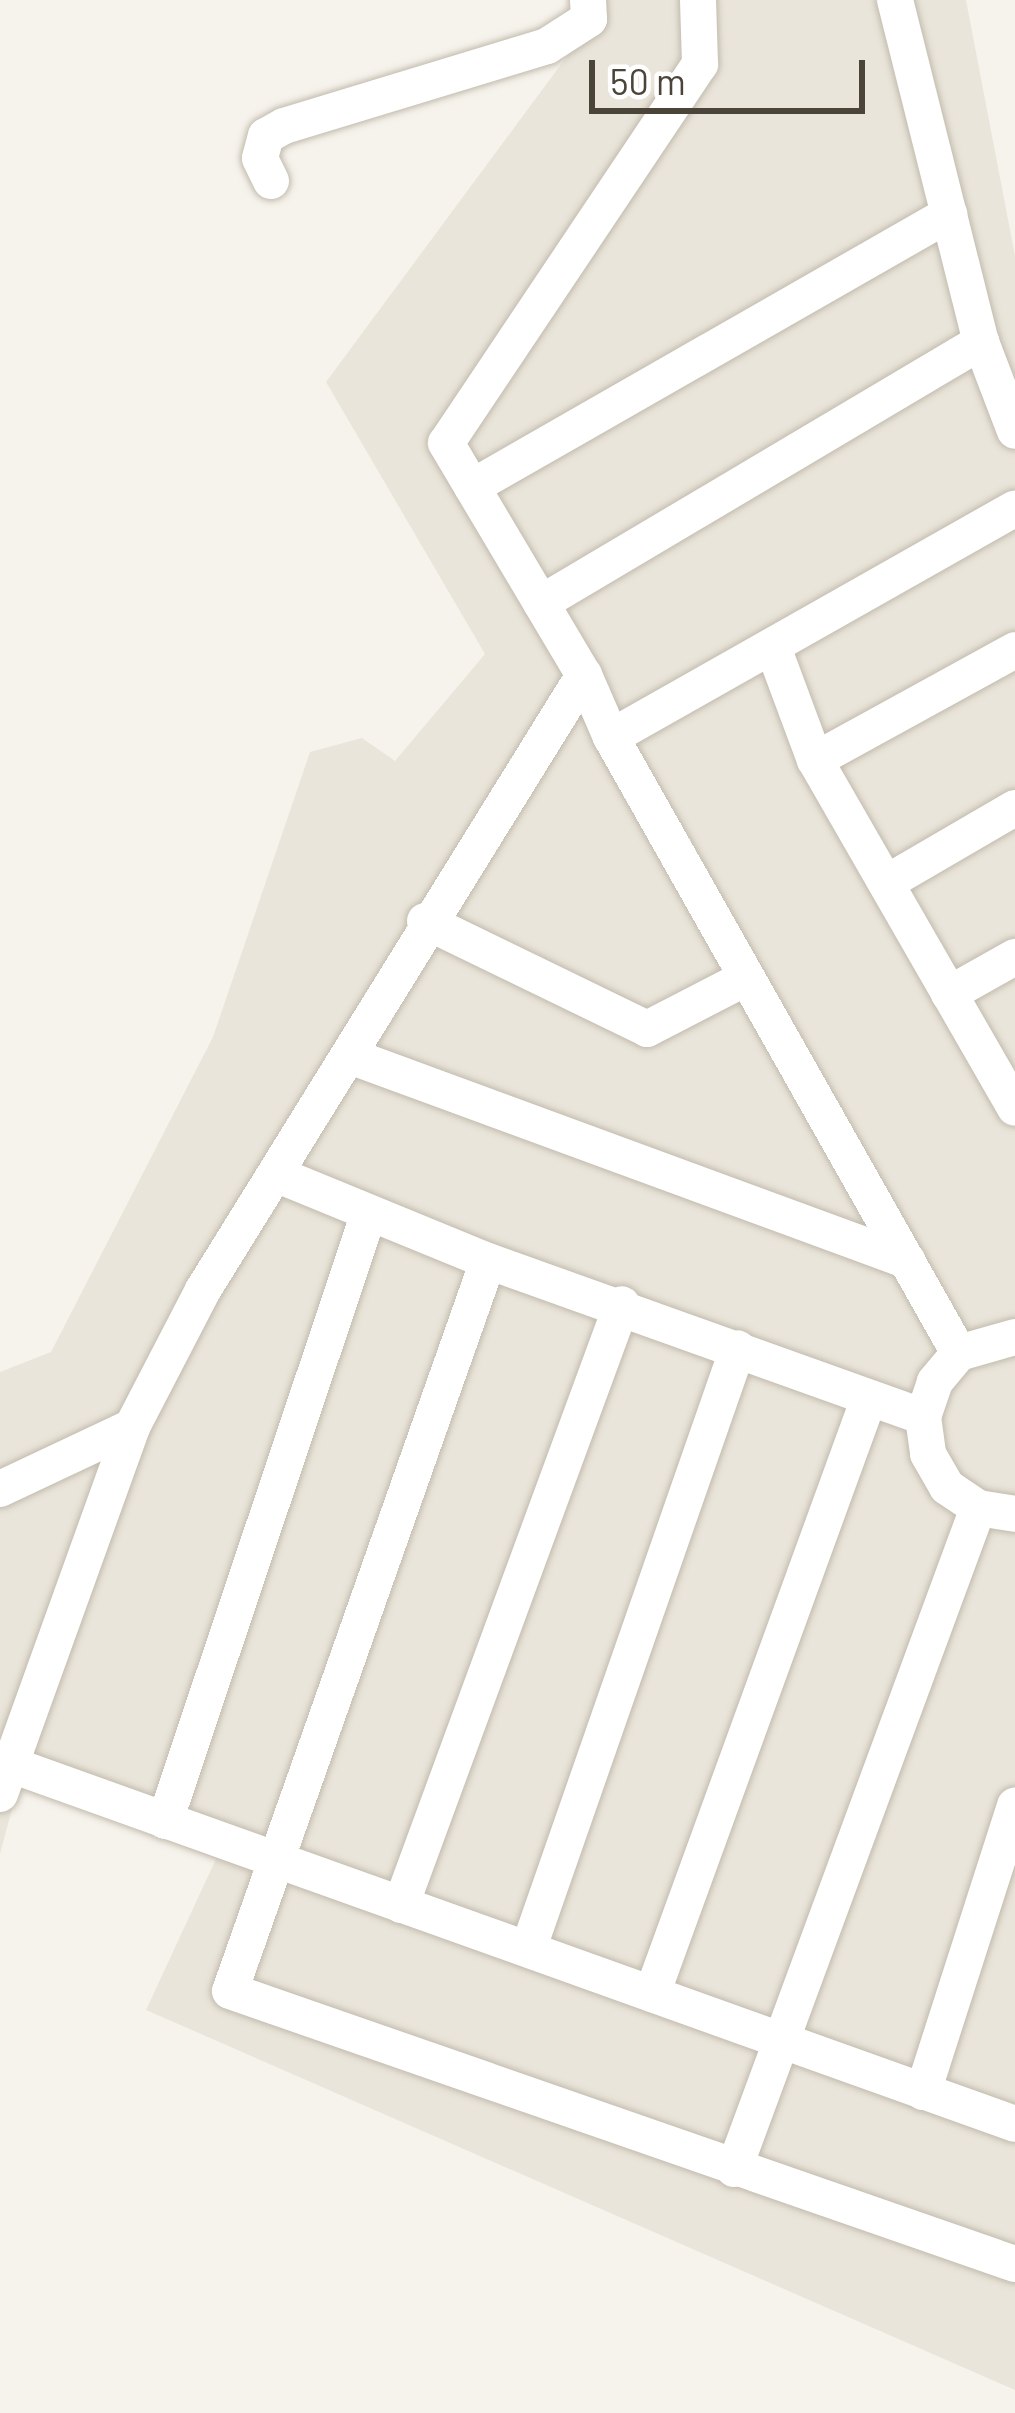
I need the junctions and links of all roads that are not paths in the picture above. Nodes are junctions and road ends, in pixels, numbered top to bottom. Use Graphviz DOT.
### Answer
graph roads {
  1 [pos="588,0"];
  2 [pos="698,0"];
  3 [pos="895,0"];
  4 [pos="271,181"];
  5 [pos="949,214"];
  6 [pos="981,342"];
  7 [pos="1015,431"];
  8 [pos="472,487"];
  9 [pos="1015,508"];
  10 [pos="541,603"];
  11 [pos="774,650"];
  12 [pos="1015,650"];
  13 [pos="584,675"];
  14 [pos="611,737"];
  15 [pos="815,760"];
  16 [pos="1015,808"];
  17 [pos="886,883"];
  18 [pos="425,921"];
  19 [pos="1015,957"];
  20 [pos="746,978"];
  21 [pos="949,994"];
  22 [pos="350,1056"];
  23 [pos="1015,1108"];
  24 [pos="278,1175"];
  25 [pos="368,1213"];
  26 [pos="488,1261"];
  27 [pos="908,1261"];
  28 [pos="622,1304"];
  29 [pos="1015,1336"];
  30 [pos="738,1348"];
  31 [pos="959,1353"];
  32 [pos="869,1398"];
  33 [pos="923,1417"];
  34 [pos="132,1427"];
  35 [pos="0,1489"];
  36 [pos="978,1508"];
  37 [pos="1015,1514"];
  38 [pos="4,1779"];
  39 [pos="1015,1805"];
  40 [pos="165,1820"];
  41 [pos="281,1862"];
  42 [pos="401,1905"];
  43 [pos="529,1948"];
  44 [pos="652,1994"];
  45 [pos="783,2044"];
  46 [pos="922,2092"];
  47 [pos="1015,2125"];
  48 [pos="734,2169"];
  49 [pos="1015,2264"];
  1 -- 4 [label="street"];
  2 -- 8 [label="street"];
  3 -- 5 [label="street"];
  5 -- 6 [label="street"];
  5 -- 8 [label="street"];
  6 -- 7 [label="street"];
  6 -- 10 [label="street"];
  8 -- 10 [label="street"];
  9 -- 11 [label="street"];
  10 -- 13 [label="street"];
  11 -- 14 [label="street"];
  11 -- 15 [label="street"];
  12 -- 15 [label="street"];
  13 -- 14 [label="street"];
  13 -- 18 [label="street"];
  14 -- 20 [label="street"];
  15 -- 17 [label="street"];
  16 -- 17 [label="street"];
  17 -- 21 [label="street"];
  18 -- 20 [label="street"];
  18 -- 22 [label="street"];
  19 -- 21 [label="street"];
  20 -- 27 [label="street"];
  21 -- 23 [label="street"];
  22 -- 24 [label="street"];
  22 -- 27 [label="street"];
  24 -- 25 [label="street"];
  24 -- 34 [label="street"];
  25 -- 26 [label="street"];
  25 -- 40 [label="street"];
  26 -- 28 [label="street"];
  26 -- 41 [label="street"];
  27 -- 31 [label="street"];
  28 -- 30 [label="street"];
  28 -- 42 [label="street"];
  29 -- 31 [label="street"];
  30 -- 32 [label="street"];
  30 -- 43 [label="street"];
  31 -- 33 [label="street"];
  32 -- 33 [label="street"];
  32 -- 44 [label="street"];
  33 -- 36 [label="street"];
  34 -- 35 [label="street"];
  34 -- 38 [label="street"];
  36 -- 37 [label="street"];
  36 -- 45 [label="street"];
  38 -- 40 [label="street"];
  39 -- 46 [label="street"];
  40 -- 41 [label="street"];
  41 -- 42 [label="street"];
  41 -- 48 [label="street"];
  42 -- 43 [label="street"];
  43 -- 44 [label="street"];
  44 -- 45 [label="street"];
  45 -- 46 [label="street"];
  45 -- 48 [label="street"];
  46 -- 47 [label="street"];
  48 -- 49 [label="street"];
}
